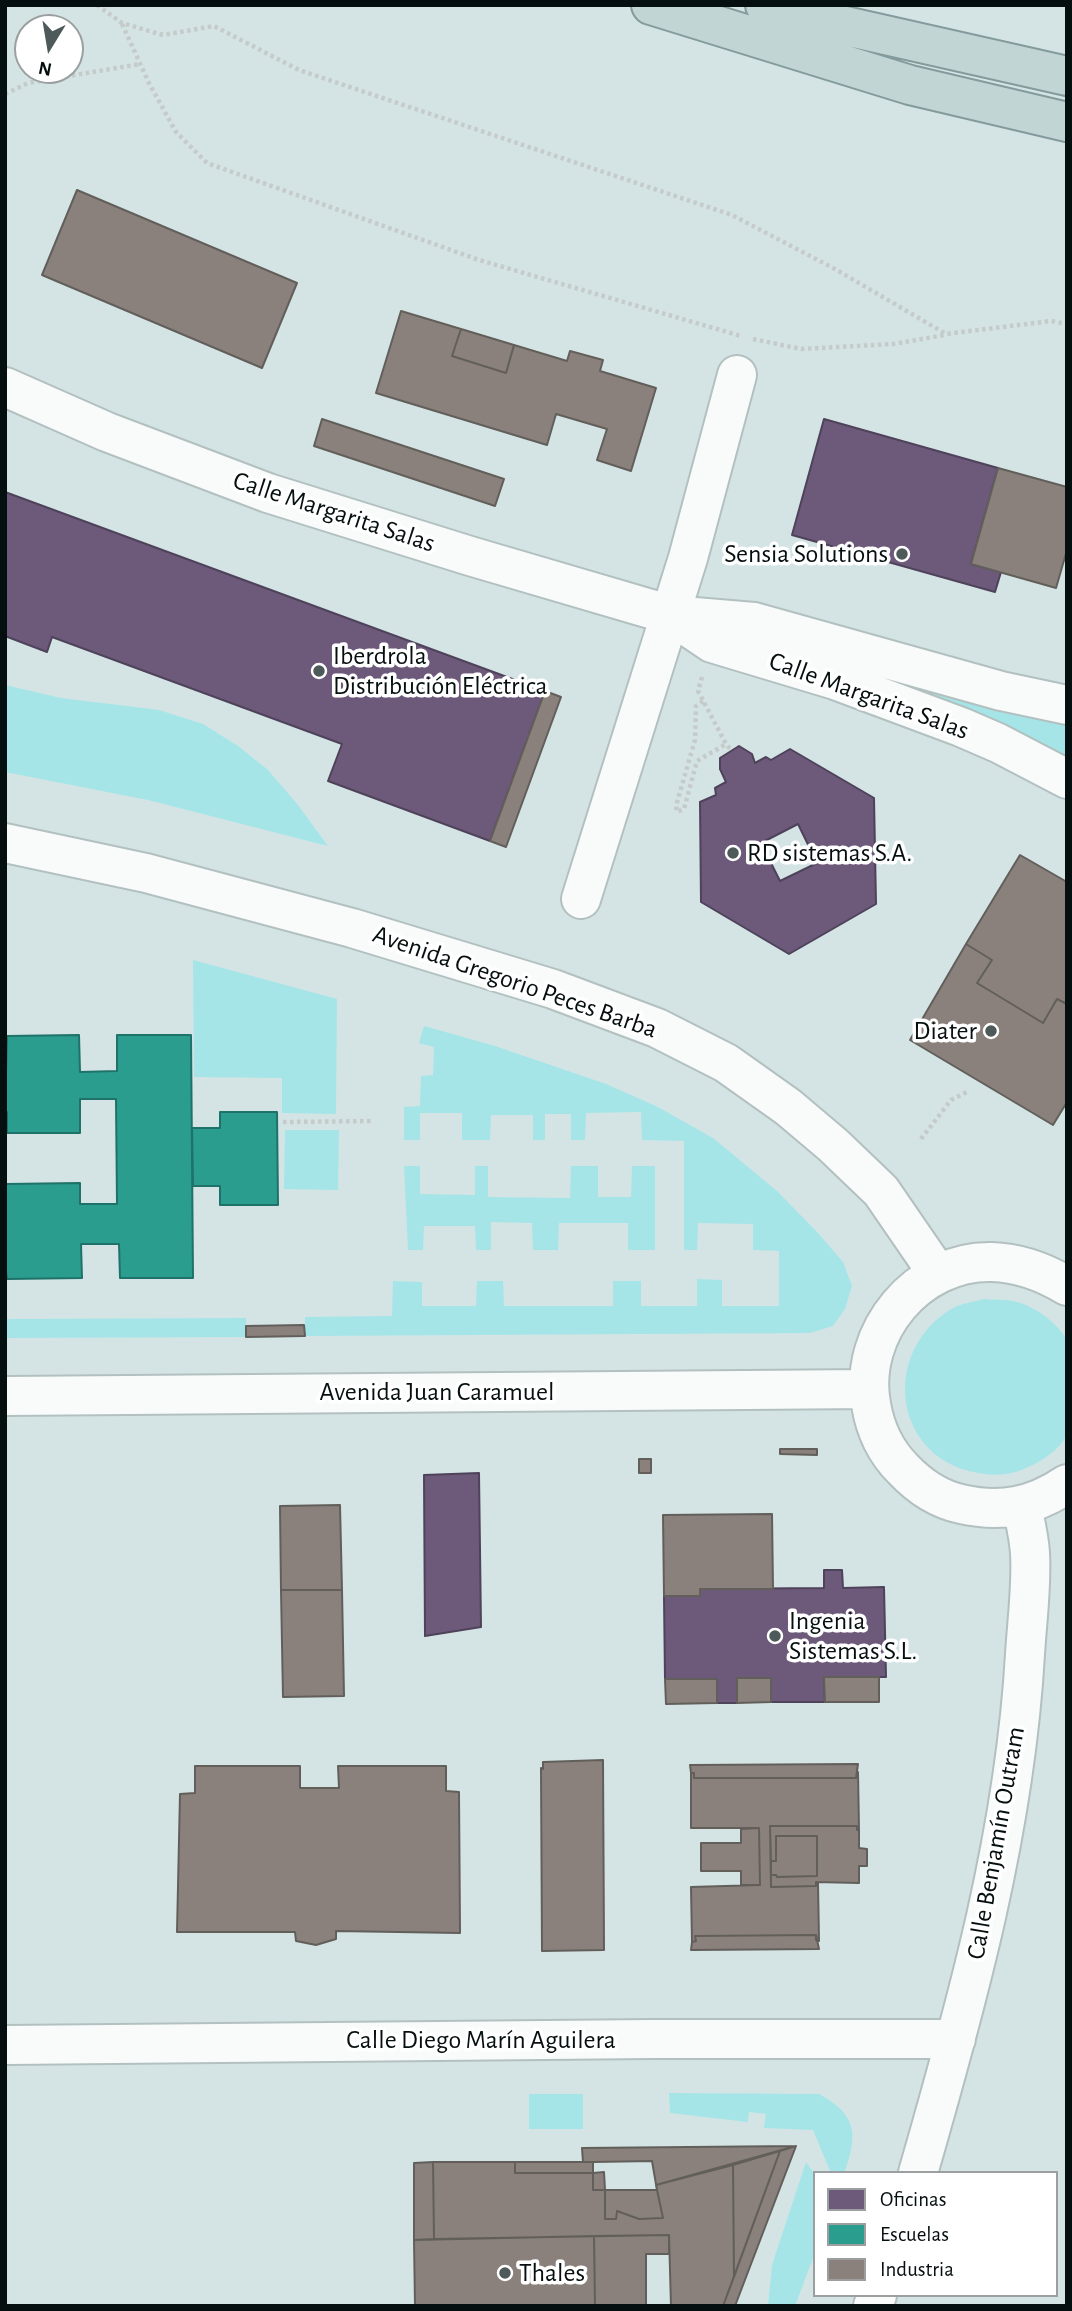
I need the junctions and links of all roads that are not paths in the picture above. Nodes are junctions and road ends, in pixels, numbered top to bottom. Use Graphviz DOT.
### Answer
graph roads {
  1 [pos="651,5"];
  2 [pos="765,5"];
  3 [pos="1067,76"];
  4 [pos="1067,121"];
  5 [pos="737,375"];
  6 [pos="5,387"];
  7 [pos="671,615"];
  8 [pos="1067,705"];
  9 [pos="1067,779"];
  10 [pos="5,844"];
  11 [pos="581,899"];
  12 [pos="938,1275"];
  13 [pos="1067,1286"];
  14 [pos="868,1389"];
  15 [pos="5,1396"];
  16 [pos="1067,1484"];
  17 [pos="1022,1506"];
  18 [pos="956,2039"];
  19 [pos="5,2045"];
  20 [pos="919,2171"];
  1 -- 4 [label="highway"];
  2 -- 3 [label="highway"];
  5 -- 7 [label="street"];
  6 -- 7 [label="street, Calle Margarita Salas"];
  7 -- 8 [label="street, Calle Margarita Salas"];
  7 -- 9 [label="street, Calle Margarita Salas"];
  7 -- 11 [label="street"];
  10 -- 12 [label="street, Avenida Gregorio Peces Barba"];
  12 -- 13 [label="street"];
  12 -- 14 [label="street"];
  14 -- 15 [label="street, Avenida Juan Caramuel"];
  14 -- 17 [label="street"];
  16 -- 17 [label="street"];
  17 -- 18 [label="street, Calle Benjamín Outram"];
  18 -- 19 [label="street, Calle Diego Marín Aguilera"];
  18 -- 20 [label="street, Calle Benjamín Outram"];
}
